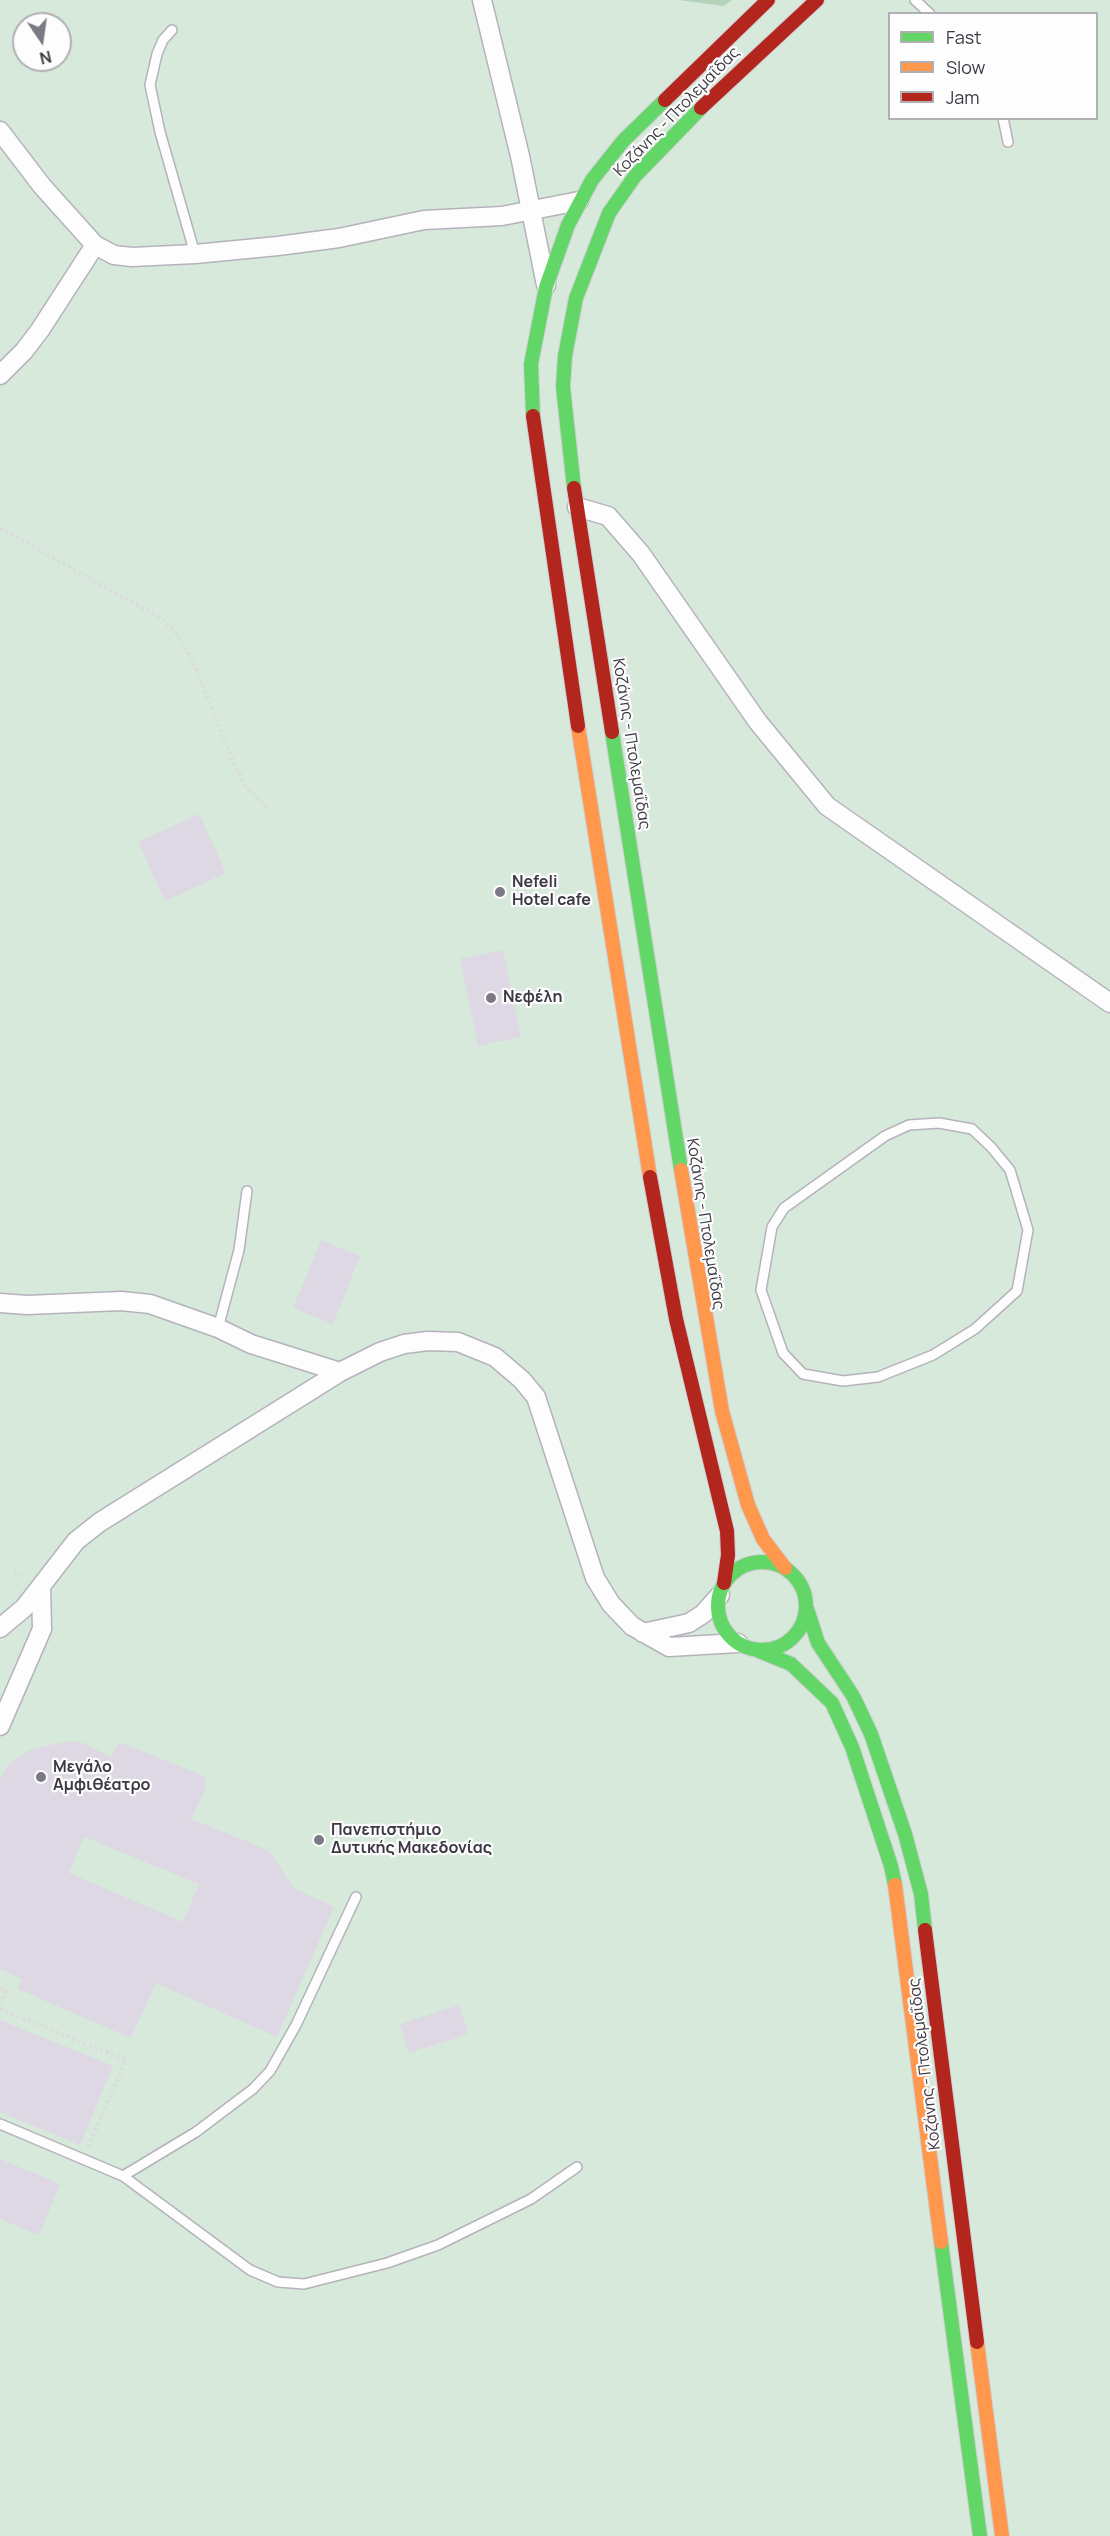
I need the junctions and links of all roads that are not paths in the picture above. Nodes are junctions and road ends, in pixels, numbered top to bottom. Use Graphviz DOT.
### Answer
graph roads {
  1 [pos="482,0"];
  2 [pos="768,0"];
  3 [pos="817,0"];
  4 [pos="915,0"];
  5 [pos="928,12"];
  6 [pos="172,30"];
  7 [pos="1003,120"];
  8 [pos="0,131"];
  9 [pos="1008,142"];
  10 [pos="579,201"];
  11 [pos="530,212"];
  12 [pos="95,246"];
  13 [pos="195,254"];
  14 [pos="546,287"];
  15 [pos="0,375"];
  16 [pos="577,507"];
  17 [pos="1110,1003"];
  18 [pos="247,1191"];
  19 [pos="0,1303"];
  20 [pos="218,1328"];
  21 [pos="340,1372"];
  22 [pos="803,1374"];
  23 [pos="785,1568"];
  24 [pos="41,1587"];
  25 [pos="722,1589"];
  26 [pos="807,1610"];
  27 [pos="0,1628"];
  28 [pos="643,1633"];
  29 [pos="738,1643"];
  30 [pos="759,1651"];
  31 [pos="0,1726"];
  32 [pos="356,1898"];
  33 [pos="0,2124"];
  34 [pos="577,2168"];
  35 [pos="123,2176"];
  36 [pos="980,2536"];
  37 [pos="1002,2536"];
  1 -- 11 [label="street"];
  2 -- 10 [label="main road, Κοζάνης - Πτολεμαΐδας"];
  3 -- 16 [label="main road, Κοζάνης - Πτολεμαΐδας"];
  4 -- 5 [label="lane"];
  6 -- 13 [label="lane"];
  7 -- 9 [label="lane"];
  8 -- 12 [label="street"];
  10 -- 11 [label="street"];
  10 -- 14 [label="main road, Κοζάνης - Πτολεμαΐδας"];
  11 -- 13 [label="street"];
  11 -- 14 [label="street"];
  12 -- 13 [label="street"];
  12 -- 15 [label="street"];
  14 -- 25 [label="main road, Κοζάνης - Πτολεμαΐδας"];
  16 -- 17 [label="street"];
  16 -- 23 [label="main road, Κοζάνης - Πτολεμαΐδας"];
  18 -- 20 [label="lane"];
  19 -- 20 [label="street"];
  20 -- 21 [label="street"];
  21 -- 24 [label="street"];
  21 -- 28 [label="street"];
  22 -- 22 [label="lane"];
  23 -- 25 [label="main road"];
  23 -- 26 [label="main road"];
  24 -- 27 [label="street"];
  24 -- 31 [label="street"];
  25 -- 28 [label="street"];
  25 -- 29 [label="main road"];
  26 -- 30 [label="main road"];
  26 -- 37 [label="main road, Κοζάνης - Πτολεμαΐδας"];
  28 -- 29 [label="street"];
  29 -- 30 [label="main road"];
  30 -- 36 [label="main road, Κοζάνης - Πτολεμαΐδας"];
  32 -- 35 [label="lane"];
  33 -- 35 [label="lane"];
  34 -- 35 [label="lane"];
}
